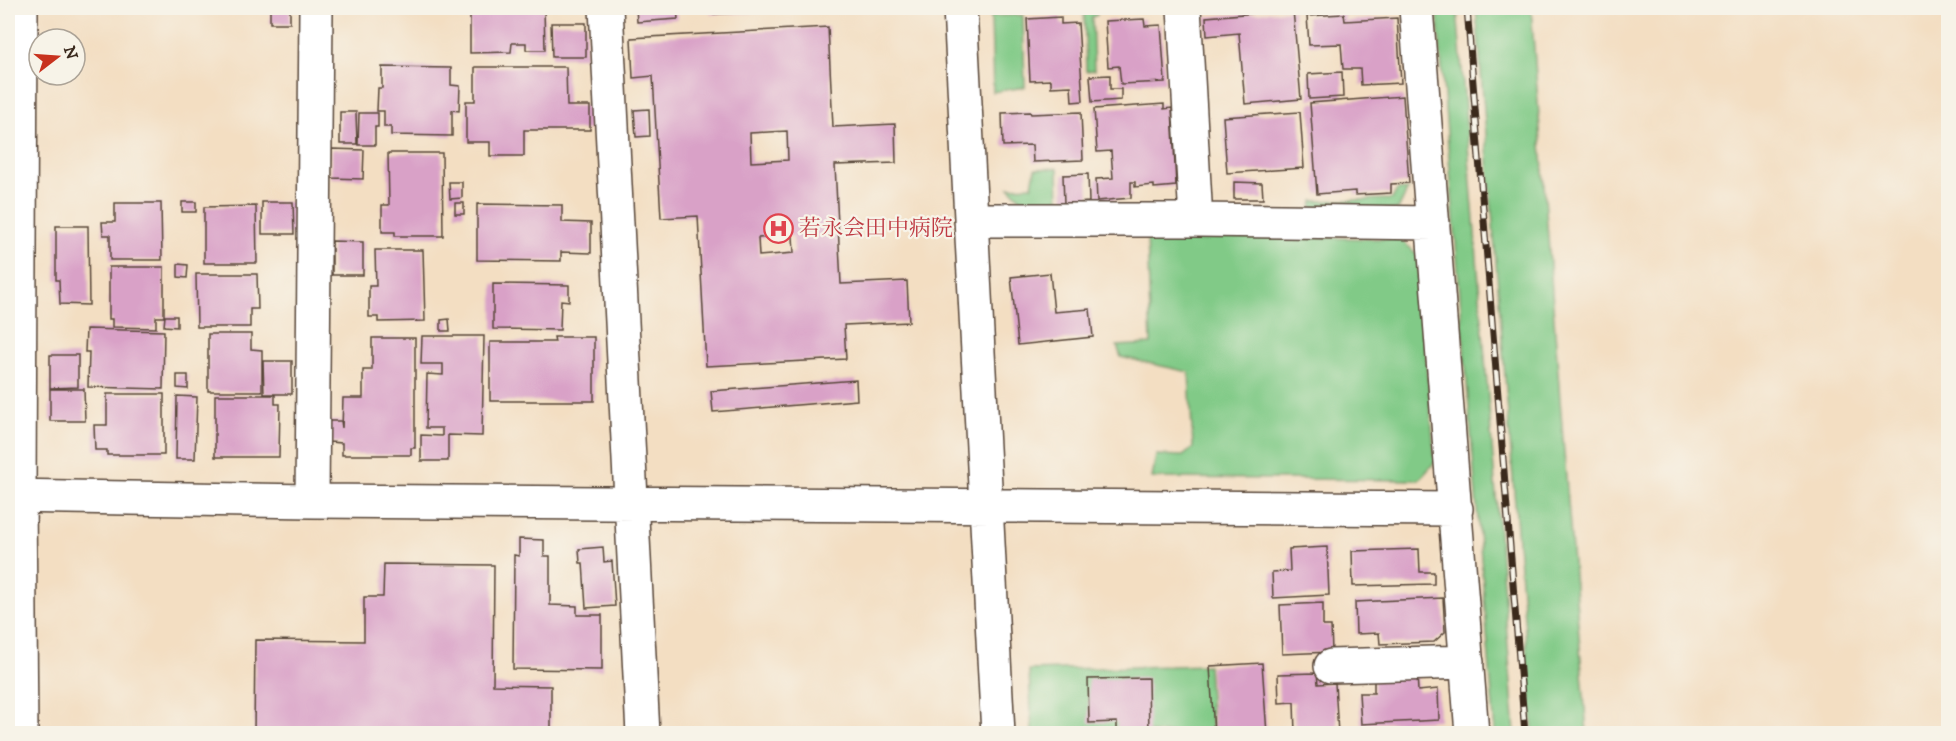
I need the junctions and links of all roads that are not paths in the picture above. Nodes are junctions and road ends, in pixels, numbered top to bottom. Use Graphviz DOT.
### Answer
graph roads {
  1 [pos="21,8"];
  2 [pos="316,8"];
  3 [pos="606,8"];
  4 [pos="960,8"];
  5 [pos="1184,8"];
  6 [pos="1416,8"];
  7 [pos="972,220"];
  8 [pos="1196,220"];
  9 [pos="1433,223"];
  10 [pos="13,496"];
  11 [pos="312,501"];
  12 [pos="631,504"];
  13 [pos="985,506"];
  14 [pos="1456,509"];
  15 [pos="1467,662"];
  16 [pos="1332,666"];
  17 [pos="21,734"];
  18 [pos="643,734"];
  19 [pos="998,734"];
  20 [pos="1472,734"];
  1 -- 10 [label="street"];
  2 -- 11 [label="street"];
  3 -- 12 [label="street"];
  4 -- 7 [label="street"];
  5 -- 8 [label="street"];
  6 -- 9 [label="street"];
  7 -- 8 [label="street"];
  7 -- 13 [label="street"];
  8 -- 9 [label="street"];
  9 -- 14 [label="street"];
  10 -- 11 [label="street"];
  10 -- 17 [label="street"];
  11 -- 12 [label="street"];
  12 -- 13 [label="street"];
  12 -- 18 [label="street"];
  13 -- 14 [label="street"];
  13 -- 19 [label="street"];
  14 -- 15 [label="street"];
  15 -- 16 [label="street"];
  15 -- 20 [label="street"];
}
